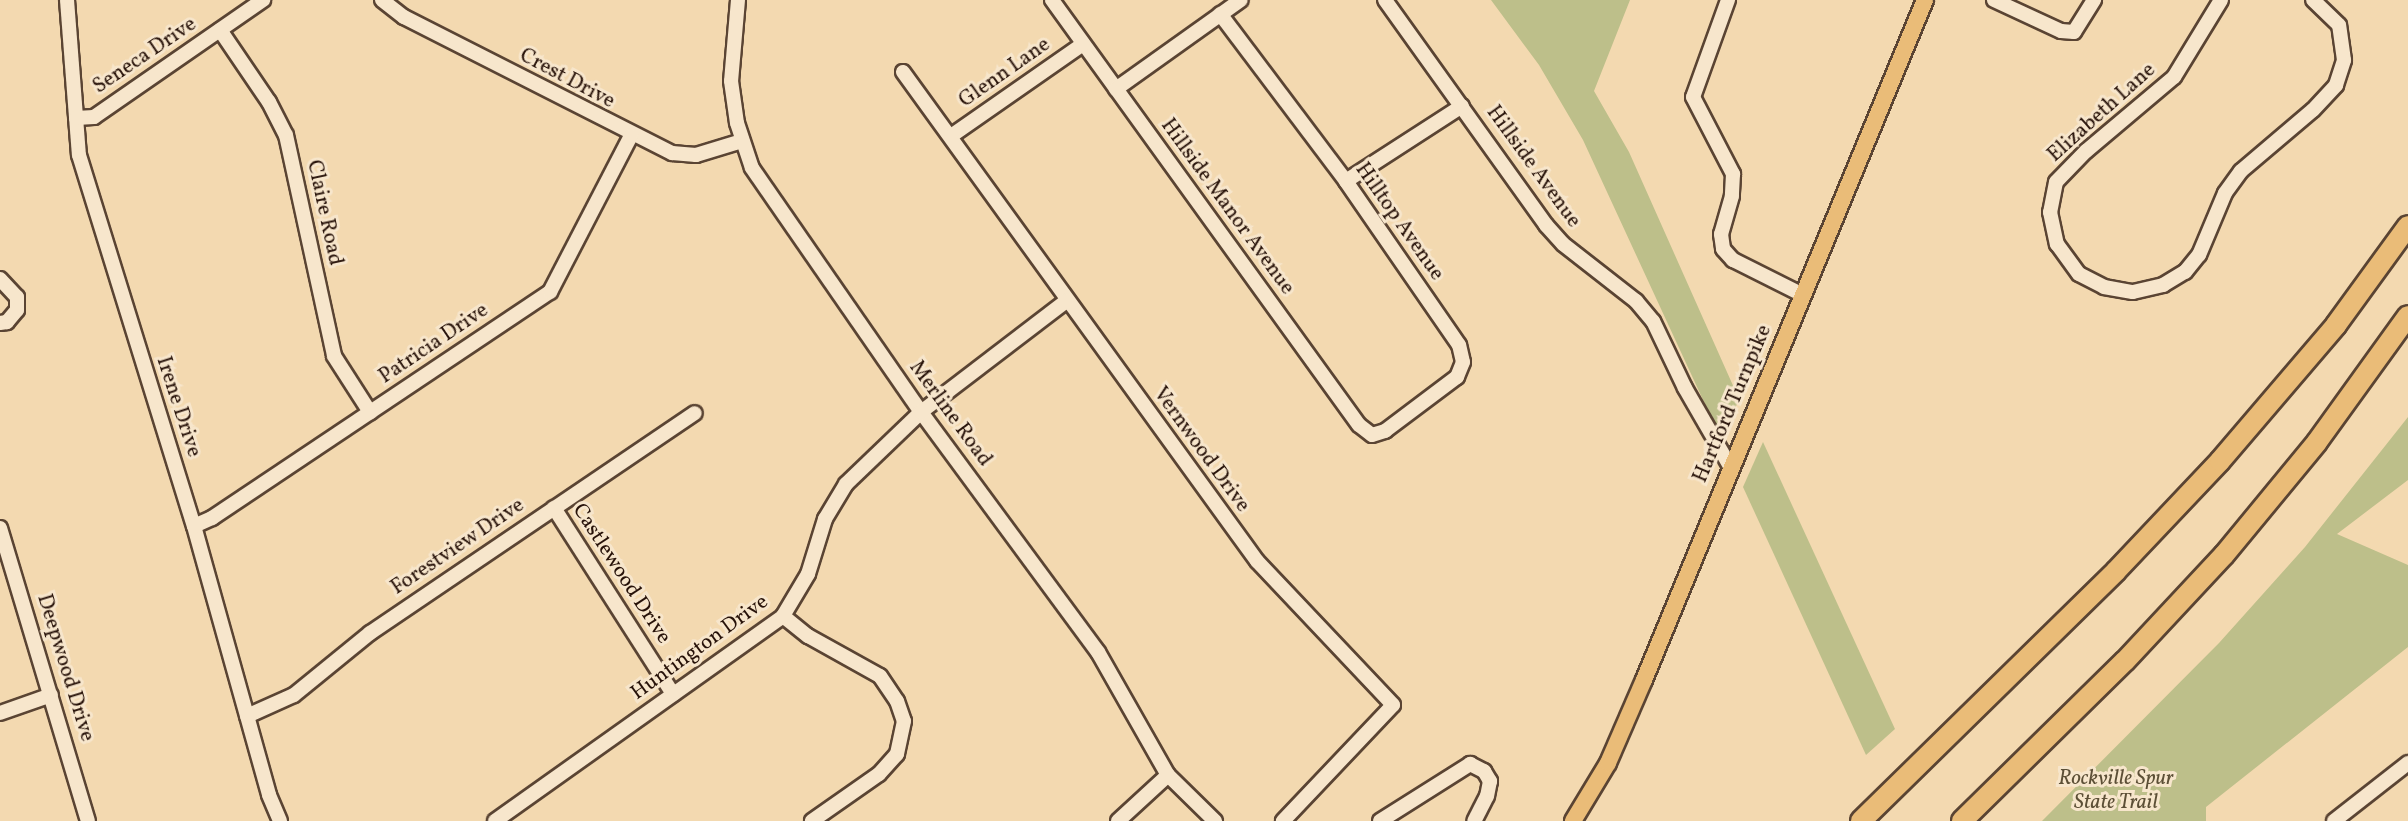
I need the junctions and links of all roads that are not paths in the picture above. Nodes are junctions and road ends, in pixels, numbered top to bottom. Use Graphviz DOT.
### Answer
graph roads {
  1 [pos="67,0"];
  2 [pos="263,0"];
  3 [pos="382,0"];
  4 [pos="738,0"];
  5 [pos="1052,0"];
  6 [pos="1241,0"];
  7 [pos="1385,0"];
  8 [pos="1728,0"];
  9 [pos="1925,0"];
  10 [pos="1994,0"];
  11 [pos="2094,0"];
  12 [pos="2221,0"];
  13 [pos="2313,0"];
  14 [pos="1220,14"];
  15 [pos="220,30"];
  16 [pos="1083,44"];
  17 [pos="903,72"];
  18 [pos="1116,89"];
  19 [pos="1462,106"];
  20 [pos="76,117"];
  21 [pos="631,136"];
  22 [pos="951,136"];
  23 [pos="742,141"];
  24 [pos="1346,181"];
  25 [pos="2408,226"];
  26 [pos="0,279"];
  27 [pos="1803,295"];
  28 [pos="1066,301"];
  29 [pos="2408,316"];
  30 [pos="0,323"];
  31 [pos="370,412"];
  32 [pos="921,412"];
  33 [pos="696,413"];
  34 [pos="1372,435"];
  35 [pos="1731,468"];
  36 [pos="554,508"];
  37 [pos="194,526"];
  38 [pos="0,528"];
  39 [pos="783,616"];
  40 [pos="673,693"];
  41 [pos="51,695"];
  42 [pos="0,713"];
  43 [pos="247,716"];
  44 [pos="2408,763"];
  45 [pos="1168,775"];
  46 [pos="88,821"];
  47 [pos="280,821"];
  48 [pos="495,821"];
  49 [pos="812,821"];
  50 [pos="1118,821"];
  51 [pos="1215,821"];
  52 [pos="1283,821"];
  53 [pos="1380,821"];
  54 [pos="1474,821"];
  55 [pos="1573,821"];
  56 [pos="1861,821"];
  57 [pos="1962,821"];
  58 [pos="2334,821"];
  1 -- 20 [label="street, Irene Drive"];
  2 -- 15 [label="street, Seneca Drive"];
  3 -- 21 [label="street, Crest Drive"];
  4 -- 23 [label="street, Merline Road"];
  5 -- 16 [label="street, Hillside Manor Avenue"];
  6 -- 14 [label="street"];
  7 -- 19 [label="street, Hillside Avenue"];
  8 -- 27 [label="street"];
  9 -- 27 [label="main road, Hartford Turnpike"];
  10 -- 11 [label="street"];
  12 -- 13 [label="street, Elizabeth Lane"];
  14 -- 18 [label="street"];
  14 -- 24 [label="street, Hilltop Avenue"];
  15 -- 20 [label="street, Seneca Drive"];
  15 -- 31 [label="street, Claire Road"];
  16 -- 18 [label="street, Hillside Manor Avenue"];
  16 -- 22 [label="street, Glenn Lane"];
  17 -- 22 [label="street, Vernwood Drive"];
  18 -- 34 [label="street, Hillside Manor Avenue"];
  19 -- 24 [label="street"];
  19 -- 35 [label="street, Hillside Avenue"];
  20 -- 37 [label="street, Irene Drive"];
  21 -- 23 [label="street, Crest Drive"];
  21 -- 31 [label="street, Patricia Drive"];
  22 -- 28 [label="street, Vernwood Drive"];
  23 -- 32 [label="street, Merline Road"];
  24 -- 34 [label="street, Hilltop Avenue"];
  25 -- 56 [label="highway"];
  26 -- 30 [label="street"];
  27 -- 35 [label="main road, Hartford Turnpike"];
  28 -- 32 [label="street, Huntington Drive"];
  28 -- 52 [label="street, Vernwood Drive"];
  29 -- 57 [label="highway"];
  31 -- 37 [label="street, Patricia Drive"];
  32 -- 39 [label="street, Huntington Drive"];
  32 -- 45 [label="street, Merline Road"];
  33 -- 36 [label="street, Forestview Drive"];
  35 -- 55 [label="main road, Hartford Turnpike"];
  36 -- 40 [label="street, Castlewood Drive"];
  36 -- 43 [label="street, Forestview Drive"];
  37 -- 43 [label="street, Irene Drive"];
  38 -- 41 [label="street, Deepwood Drive"];
  39 -- 40 [label="street, Huntington Drive"];
  39 -- 49 [label="street"];
  40 -- 48 [label="street, Huntington Drive"];
  41 -- 42 [label="street"];
  41 -- 46 [label="street, Deepwood Drive"];
  43 -- 47 [label="street, Irene Drive"];
  44 -- 58 [label="street"];
  45 -- 50 [label="street"];
  45 -- 51 [label="street, Merline Road"];
  53 -- 54 [label="street"];
}
